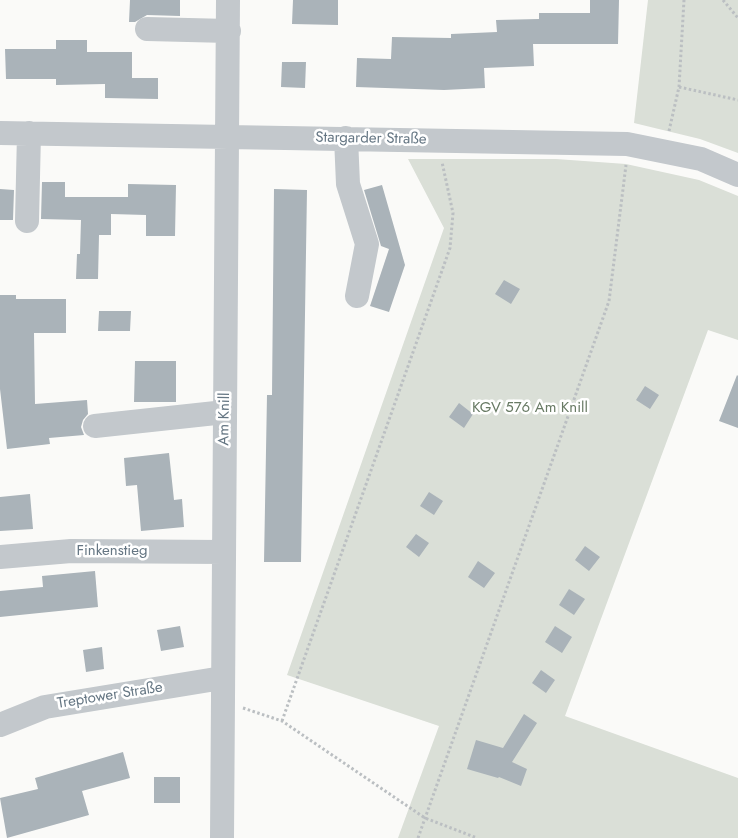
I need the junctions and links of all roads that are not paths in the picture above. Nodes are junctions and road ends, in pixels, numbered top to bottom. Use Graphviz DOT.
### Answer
graph roads {
  1 [pos="228,0"];
  2 [pos="147,29"];
  3 [pos="229,31"];
  4 [pos="0,133"];
  5 [pos="29,134"];
  6 [pos="229,136"];
  7 [pos="346,138"];
  8 [pos="738,175"];
  9 [pos="27,221"];
  10 [pos="357,296"];
  11 [pos="225,412"];
  12 [pos="95,426"];
  13 [pos="224,552"];
  14 [pos="0,557"];
  15 [pos="222,678"];
  16 [pos="0,725"];
  17 [pos="222,838"];
  1 -- 3 [label="street, Am Knill"];
  2 -- 3 [label="street"];
  3 -- 6 [label="street, Am Knill"];
  4 -- 5 [label="street, Stargarder Straße"];
  5 -- 6 [label="street, Stargarder Straße"];
  5 -- 9 [label="street"];
  6 -- 7 [label="street, Stargarder Straße"];
  6 -- 11 [label="street, Am Knill"];
  7 -- 8 [label="street, Stargarder Straße"];
  7 -- 10 [label="street"];
  11 -- 12 [label="street"];
  11 -- 13 [label="street, Am Knill"];
  13 -- 14 [label="street, Finkenstieg"];
  13 -- 15 [label="street, Am Knill"];
  15 -- 16 [label="street, Treptower Straße"];
  15 -- 17 [label="street, Am Knill"];
}
